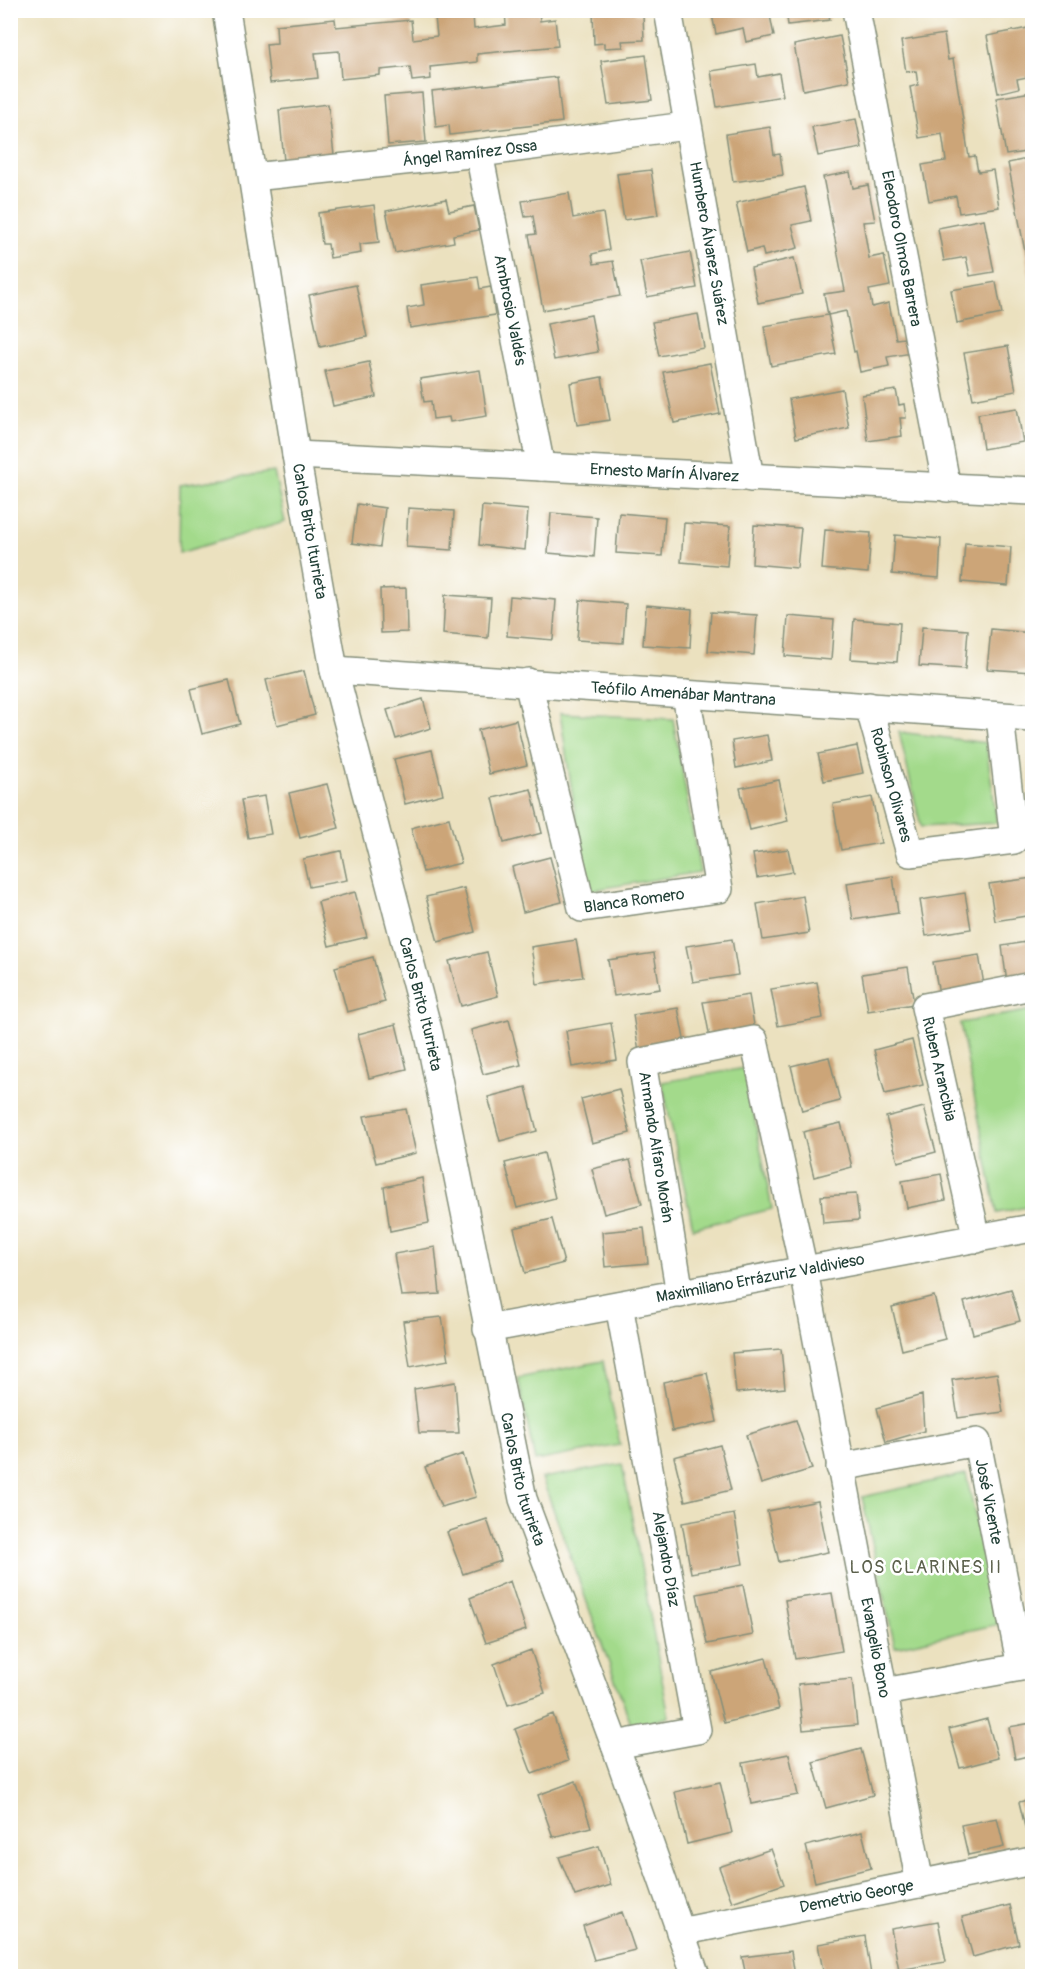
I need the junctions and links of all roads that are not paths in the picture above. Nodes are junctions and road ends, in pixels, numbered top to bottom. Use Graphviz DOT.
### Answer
graph roads {
  1 [pos="225,10"];
  2 [pos="668,10"];
  3 [pos="856,10"];
  4 [pos="686,126"];
  5 [pos="479,153"];
  6 [pos="253,177"];
  7 [pos="297,455"];
  8 [pos="541,467"];
  9 [pos="750,478"];
  10 [pos="946,488"];
  11 [pos="1032,491"];
  12 [pos="334,670"];
  13 [pos="528,682"];
  14 [pos="686,694"];
  15 [pos="869,706"];
  16 [pos="1000,717"];
  17 [pos="1032,718"];
  18 [pos="1032,986"];
  19 [pos="1032,1228"];
  20 [pos="977,1239"];
  21 [pos="804,1271"];
  22 [pos="680,1294"];
  23 [pos="620,1305"];
  24 [pos="487,1329"];
  25 [pos="840,1467"];
  26 [pos="884,1692"];
  27 [pos="615,1745"];
  28 [pos="1032,1861"];
  29 [pos="920,1884"];
  30 [pos="680,1932"];
  31 [pos="696,1977"];
  1 -- 6 [label="street, Carlos Brito Iturrieta"];
  2 -- 4 [label="street, Humbero Álvarez Suárez"];
  3 -- 10 [label="street, Eleodoro Olmos Barrera"];
  4 -- 5 [label="street, Ángel Ramírez Ossa"];
  4 -- 9 [label="street, Humbero Álvarez Suárez"];
  5 -- 6 [label="street, Ángel Ramírez Ossa"];
  5 -- 8 [label="street, Ambrosio Valdés"];
  6 -- 7 [label="street, Carlos Brito Iturrieta"];
  7 -- 8 [label="street, Ernesto Marín Álvarez"];
  7 -- 12 [label="street, Carlos Brito Iturrieta"];
  8 -- 9 [label="street, Ernesto Marín Álvarez"];
  9 -- 10 [label="street, Ernesto Marín Álvarez"];
  10 -- 11 [label="street, Ernesto Marín Álvarez"];
  12 -- 13 [label="street, Teófilo Amenábar Mantrana"];
  12 -- 24 [label="street, Carlos Brito Iturrieta"];
  13 -- 14 [label="street, Teófilo Amenábar Mantrana"];
  13 -- 14 [label="street, Blanca Romero"];
  14 -- 15 [label="street, Teófilo Amenábar Mantrana"];
  15 -- 16 [label="street, Teófilo Amenábar Mantrana"];
  15 -- 16 [label="street, Robinson Olivares"];
  16 -- 17 [label="street, Teófilo Amenábar Mantrana"];
  18 -- 20 [label="street, Ruben Arancibia"];
  19 -- 20 [label="street, Maximiliano Errázuriz Valdivieso"];
  20 -- 21 [label="street, Maximiliano Errázuriz Valdivieso"];
  21 -- 22 [label="street, Maximiliano Errázuriz Valdivieso"];
  21 -- 22 [label="street, Armando Alfaro Morán"];
  21 -- 25 [label="street, Evangelio Bono"];
  22 -- 23 [label="street, Maximiliano Errázuriz Valdivieso"];
  23 -- 24 [label="street, Maximiliano Errázuriz Valdivieso"];
  23 -- 27 [label="street, Alejandro Díaz"];
  24 -- 27 [label="street, Carlos Brito Iturrieta"];
  25 -- 26 [label="street, Evangelio Bono"];
  25 -- 26 [label="street, José Vicente"];
  26 -- 29 [label="street, Evangelio Bono"];
  27 -- 30 [label="street, Carlos Brito Iturrieta"];
  28 -- 29 [label="street, Demetrio George"];
  29 -- 30 [label="street, Demetrio George"];
  30 -- 31 [label="street, Carlos Brito Iturrieta"];
}
